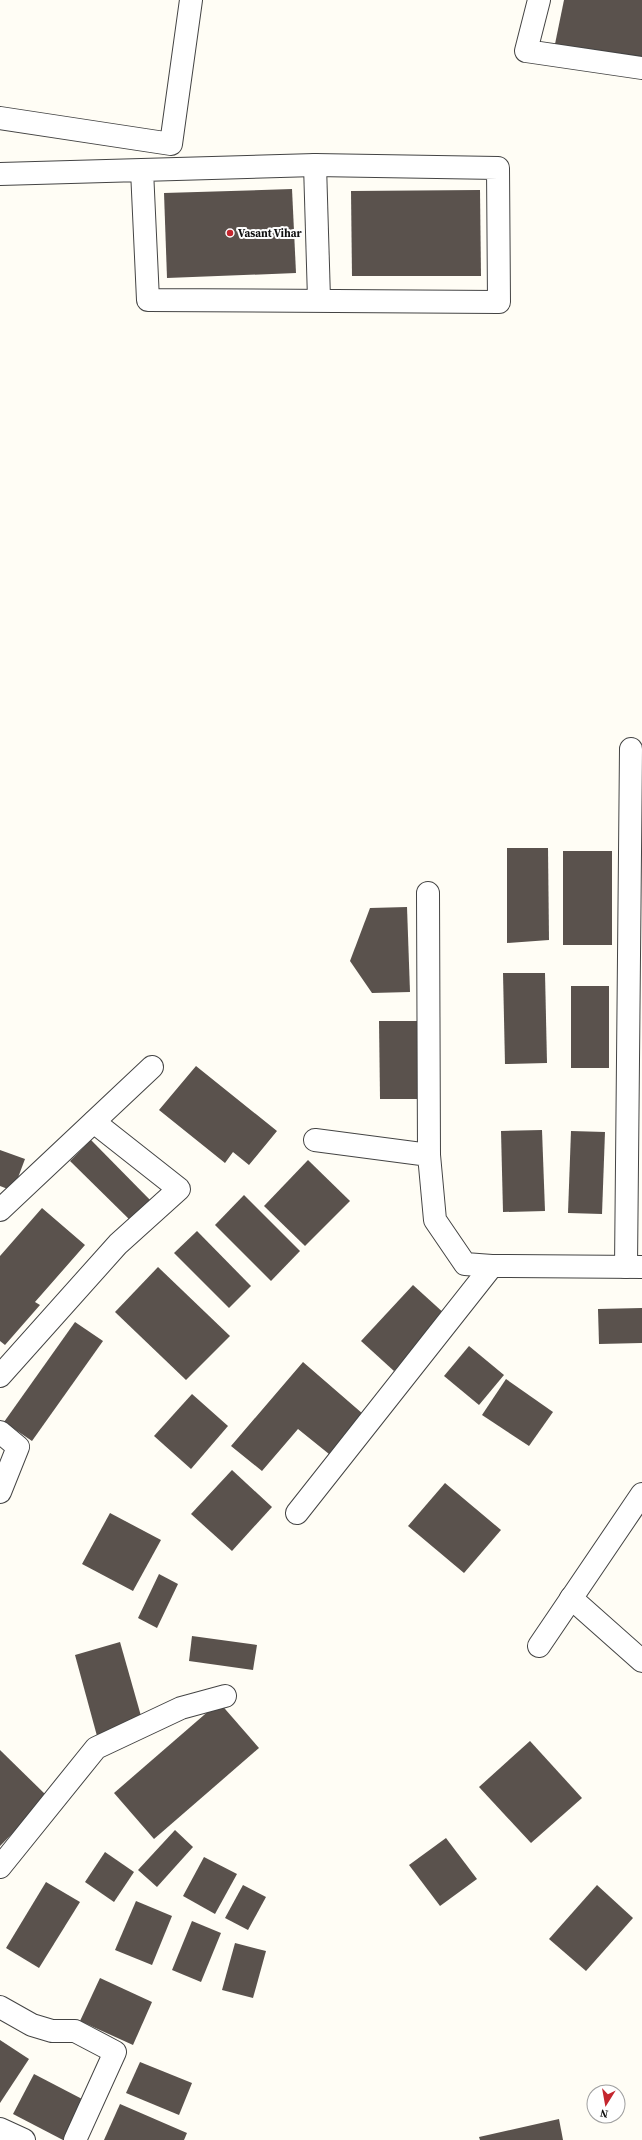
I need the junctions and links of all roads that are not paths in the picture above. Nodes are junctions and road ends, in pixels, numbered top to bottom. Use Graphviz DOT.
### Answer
graph roads {
  1 [pos="191,0"];
  2 [pos="539,0"];
  3 [pos="642,68"];
  4 [pos="0,118"];
  5 [pos="315,165"];
  6 [pos="142,170"];
  7 [pos="0,174"];
  8 [pos="319,299"];
  9 [pos="631,749"];
  10 [pos="428,892"];
  11 [pos="152,1067"];
  12 [pos="94,1122"];
  13 [pos="315,1140"];
  14 [pos="429,1154"];
  15 [pos="0,1210"];
  16 [pos="492,1266"];
  17 [pos="634,1267"];
  18 [pos="0,1376"];
  19 [pos="0,1432"];
  20 [pos="0,1492"];
  21 [pos="642,1494"];
  22 [pos="297,1512"];
  23 [pos="571,1598"];
  24 [pos="539,1646"];
  25 [pos="642,1661"];
  26 [pos="225,1696"];
  27 [pos="0,1867"];
  28 [pos="0,2007"];
  29 [pos="0,2129"];
  30 [pos="24,2140"];
  31 [pos="75,2140"];
  1 -- 4 [label="street"];
  2 -- 3 [label="street"];
  5 -- 6 [label="street"];
  5 -- 8 [label="street"];
  5 -- 8 [label="street"];
  6 -- 7 [label="street"];
  6 -- 8 [label="street"];
  9 -- 17 [label="street"];
  10 -- 14 [label="street"];
  11 -- 12 [label="street"];
  12 -- 15 [label="street"];
  12 -- 18 [label="street"];
  13 -- 14 [label="street"];
  14 -- 16 [label="street"];
  16 -- 17 [label="street"];
  16 -- 22 [label="street"];
  19 -- 20 [label="street"];
  21 -- 23 [label="street"];
  23 -- 24 [label="street"];
  23 -- 25 [label="street"];
  26 -- 27 [label="street"];
  28 -- 31 [label="street"];
  29 -- 30 [label="street"];
}
